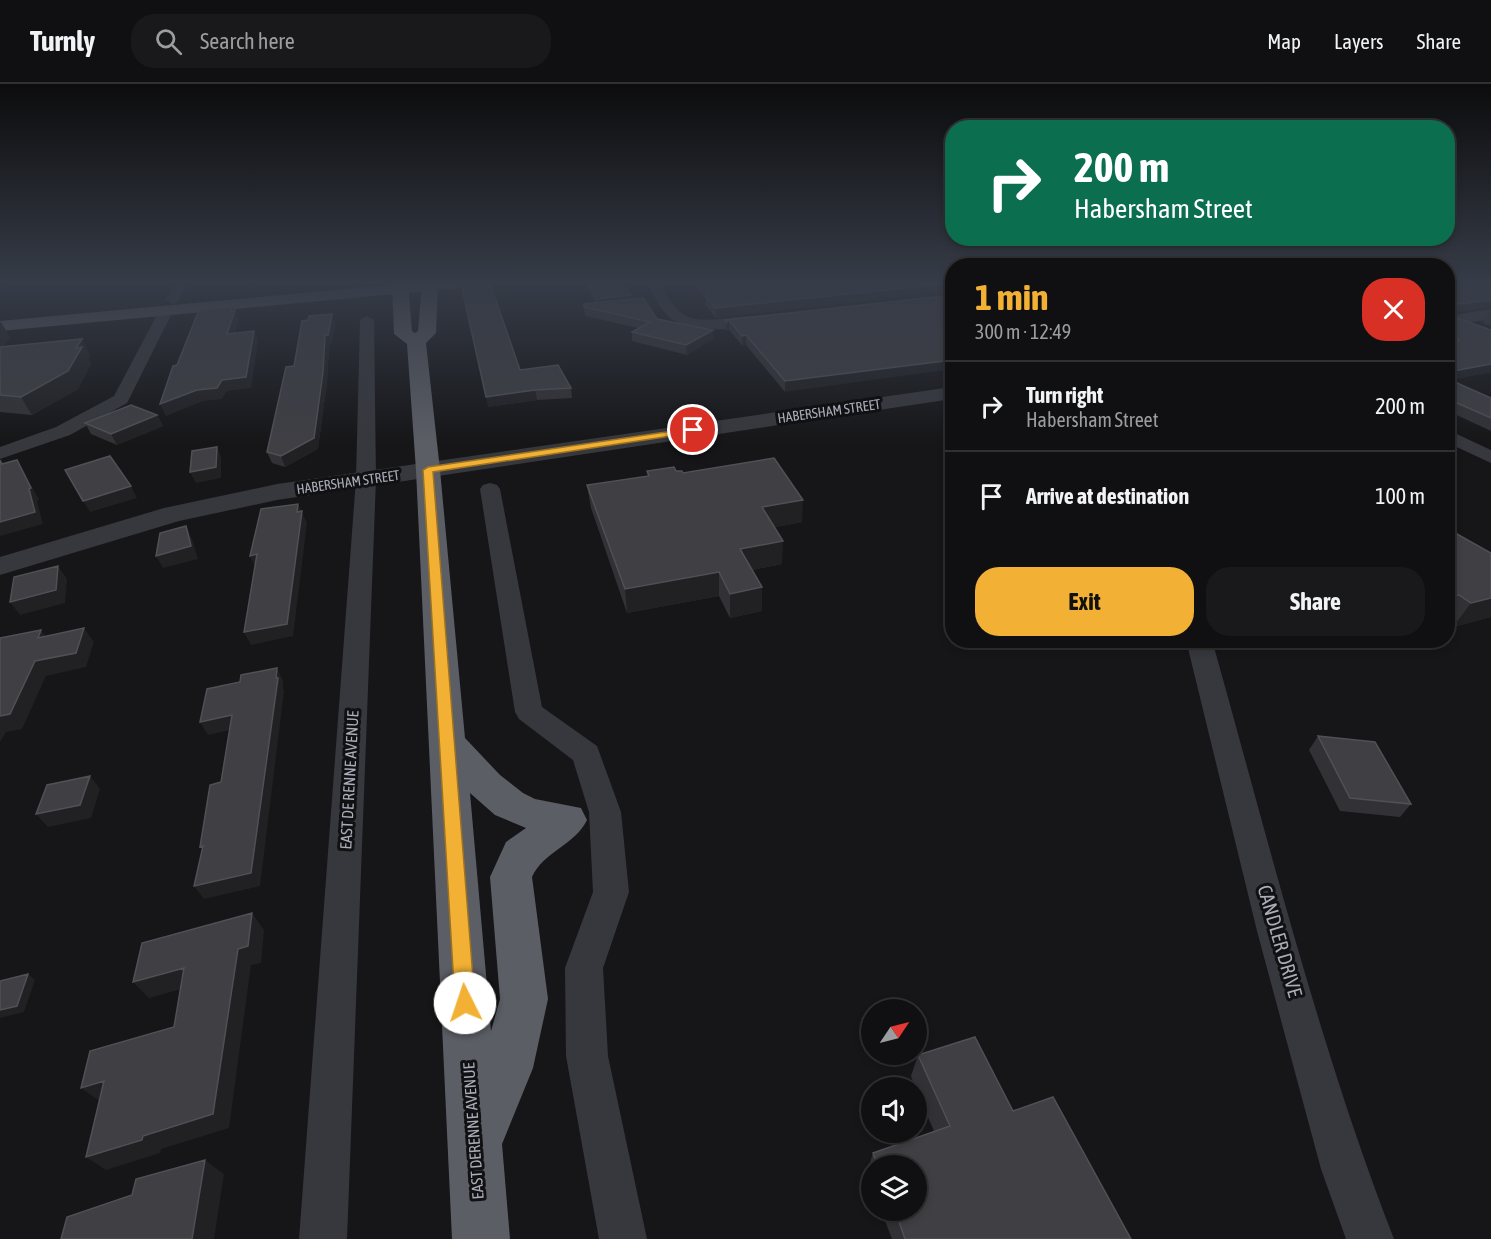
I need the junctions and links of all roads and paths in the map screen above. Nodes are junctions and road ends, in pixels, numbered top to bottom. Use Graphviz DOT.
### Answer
graph roads {
  1 [pos="153,337"];
  2 [pos="367,337"];
  3 [pos="408,337"];
  4 [pos="422,337"];
  5 [pos="416,341"];
  6 [pos="945,394"];
  7 [pos="1455,439"];
  8 [pos="0,453"];
  9 [pos="1491,457"];
  10 [pos="428,470"];
  11 [pos="366,479"];
  12 [pos="490,489"];
  13 [pos="0,566"];
  14 [pos="1201,648"];
  15 [pos="447,742"];
  16 [pos="474,1145"];
  17 [pos="323,1239"];
  18 [pos="481,1239"];
  19 [pos="623,1239"];
  20 [pos="1370,1239"];
  1 -- 8 [label="street"];
  2 -- 11 [label="street, EAST DE RENNE AVENUE"];
  3 -- 5 [label="highway, EAST DERENNE AVENUE"];
  4 -- 5 [label="highway"];
  5 -- 10 [label="highway, EAST DERENNE AVENUE"];
  6 -- 10 [label="street, HABERSHAM STREET"];
  7 -- 9 [label="street"];
  10 -- 11 [label="street, HABERSHAM STREET"];
  10 -- 15 [label="highway, EAST DERENNE AVENUE"];
  11 -- 13 [label="street, HABERSHAM STREET"];
  11 -- 17 [label="street, EAST DE RENNE AVENUE"];
  12 -- 19 [label="street"];
  14 -- 20 [label="street, CANDLER DRIVE"];
  15 -- 16 [label="highway, EAST DERENNE AVENUE"];
  15 -- 16 [label="highway"];
  16 -- 18 [label="highway, EAST DERENNE AVENUE"];
}
